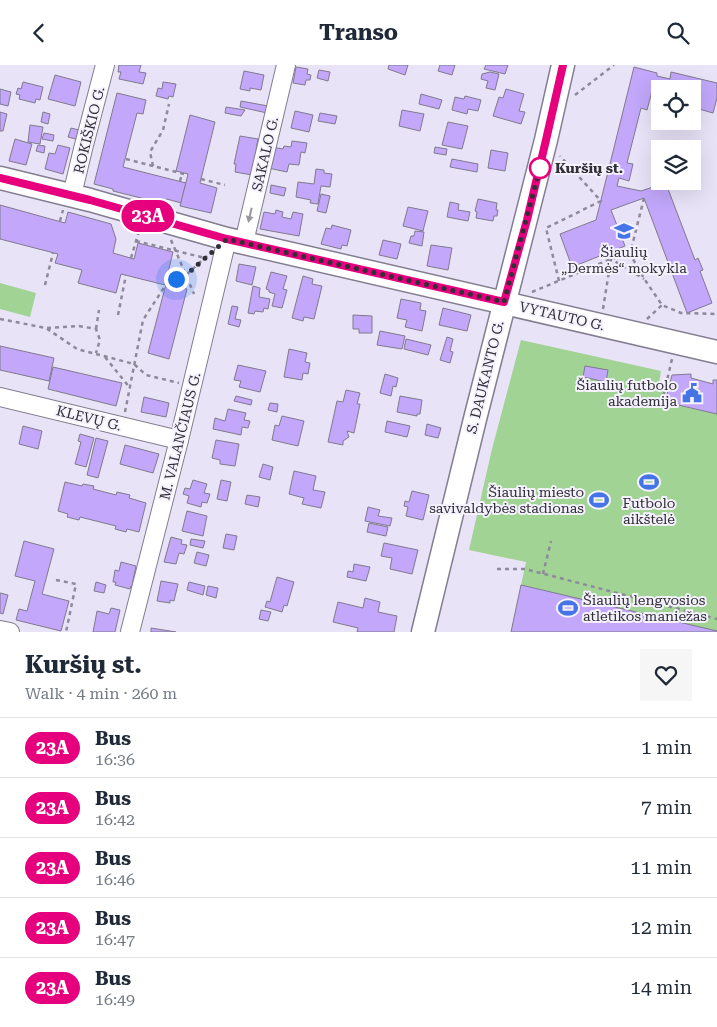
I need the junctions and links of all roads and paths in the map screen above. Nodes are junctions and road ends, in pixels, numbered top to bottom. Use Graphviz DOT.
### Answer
graph roads {
  1 [pos="105,65"];
  2 [pos="286,65"];
  3 [pos="563,65"];
  4 [pos="614,65"];
  5 [pos="575,95"];
  6 [pos="169,104"];
  7 [pos="546,140"];
  8 [pos="126,159"];
  9 [pos="153,166"];
  10 [pos="182,174"];
  11 [pos="188,175"];
  12 [pos="0,178"];
  13 [pos="201,179"];
  14 [pos="180,181"];
  15 [pos="225,185"];
  16 [pos="72,195"];
  17 [pos="644,198"];
  18 [pos="153,217"];
  19 [pos="236,240"];
  20 [pos="136,241"];
  21 [pos="176,250"];
  22 [pos="53,253"];
  23 [pos="630,254"];
  24 [pos="131,258"];
  25 [pos="205,258"];
  26 [pos="611,259"];
  27 [pos="126,275"];
  28 [pos="186,275"];
  29 [pos="645,280"];
  30 [pos="559,281"];
  31 [pos="45,285"];
  32 [pos="528,293"];
  33 [pos="194,294"];
  34 [pos="504,302"];
  35 [pos="99,310"];
  36 [pos="717,314"];
  37 [pos="118,315"];
  38 [pos="0,319"];
  39 [pos="601,325"];
  40 [pos="46,328"];
  41 [pos="96,329"];
  42 [pos="676,343"];
  43 [pos="717,352"];
  44 [pos="96,353"];
  45 [pos="104,356"];
  46 [pos="134,364"];
  47 [pos="191,387"];
  48 [pos="130,388"];
  49 [pos="0,397"];
  50 [pos="662,401"];
  51 [pos="123,426"];
  52 [pos="179,440"];
  53 [pos="551,541"];
  54 [pos="497,569"];
  55 [pos="543,575"];
  56 [pos="56,579"];
  57 [pos="717,619"];
  58 [pos="0,630"];
  59 [pos="10,632"];
  60 [pos="66,632"];
  61 [pos="130,632"];
  62 [pos="423,632"];
  1 -- 16 [label="street, ROKIŠKIO G."];
  2 -- 19 [label="street, SAKALO G., one-way"];
  3 -- 7 [label="main road, S. DAUKANTO G."];
  4 -- 5 [label="path"];
  6 -- 9 [label="path"];
  7 -- 30 [label="path"];
  7 -- 34 [label="main road, S. DAUKANTO G."];
  8 -- 9 [label="path"];
  9 -- 10 [label="path"];
  10 -- 11 [label="path"];
  10 -- 14 [label="path"];
  12 -- 16 [label="main road, VYTAUTO G."];
  13 -- 15 [label="path"];
  16 -- 18 [label="main road, VYTAUTO G."];
  17 -- 23 [label="path"];
  18 -- 19 [label="main road, VYTAUTO G."];
  18 -- 20 [label="path"];
  18 -- 21 [label="path"];
  19 -- 25 [label="path"];
  19 -- 34 [label="main road, VYTAUTO G."];
  19 -- 47 [label="street, M. VALANČIAUS G."];
  20 -- 21 [label="path"];
  20 -- 24 [label="path"];
  21 -- 25 [label="path"];
  21 -- 28 [label="path"];
  22 -- 31 [label="path"];
  23 -- 26 [label="path"];
  23 -- 29 [label="path"];
  25 -- 28 [label="path"];
  26 -- 29 [label="path"];
  26 -- 30 [label="path"];
  26 -- 39 [label="path"];
  27 -- 37 [label="path"];
  28 -- 33 [label="path"];
  28 -- 46 [label="path"];
  29 -- 36 [label="path"];
  30 -- 32 [label="path"];
  34 -- 39 [label="main road, VYTAUTO G."];
  34 -- 62 [label="main road, S. DAUKANTO G."];
  35 -- 41 [label="path"];
  38 -- 40 [label="path"];
  39 -- 42 [label="main road, VYTAUTO G."];
  40 -- 41 [label="path"];
  40 -- 44 [label="path"];
  41 -- 44 [label="path"];
  42 -- 43 [label="main road, VYTAUTO G."];
  42 -- 50 [label="path"];
  44 -- 45 [label="path"];
  45 -- 46 [label="path"];
  45 -- 48 [label="path"];
  46 -- 47 [label="path"];
  46 -- 48 [label="path"];
  47 -- 52 [label="street, M. VALANČIAUS G."];
  48 -- 51 [label="path"];
  49 -- 51 [label="street, KLEVŲ G."];
  51 -- 52 [label="street, KLEVŲ G."];
  52 -- 61 [label="street, M. VALANČIAUS G."];
  53 -- 55 [label="path"];
  54 -- 55 [label="path"];
  55 -- 57 [label="path"];
  56 -- 60 [label="path"];
  58 -- 59 [label="street"];
}
